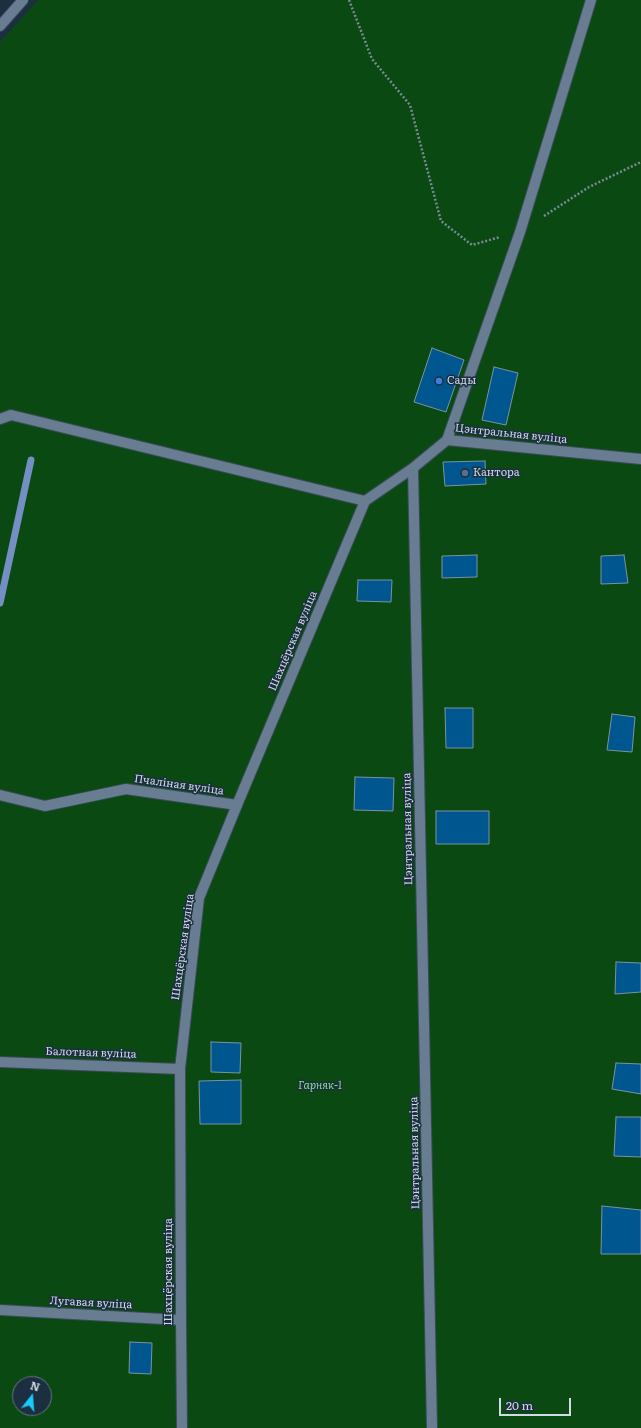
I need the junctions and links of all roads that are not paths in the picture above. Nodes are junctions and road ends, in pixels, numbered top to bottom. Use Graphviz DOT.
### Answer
graph roads {
  1 [pos="23,0"];
  2 [pos="592,0"];
  3 [pos="0,26"];
  4 [pos="0,420"];
  5 [pos="447,440"];
  6 [pos="641,459"];
  7 [pos="413,468"];
  8 [pos="365,501"];
  9 [pos="0,795"];
  10 [pos="237,806"];
  11 [pos="0,1062"];
  12 [pos="180,1069"];
  13 [pos="0,1310"];
  14 [pos="180,1320"];
  15 [pos="182,1428"];
  16 [pos="432,1428"];
  1 -- 3 [label="street"];
  2 -- 5 [label="street"];
  4 -- 8 [label="street"];
  5 -- 6 [label="street, Цэнтральная вуліца"];
  5 -- 7 [label="street, Цэнтральная вуліца"];
  7 -- 8 [label="street"];
  7 -- 16 [label="street, Цэнтральная вуліца"];
  8 -- 10 [label="street, Шахцёрская вуліца"];
  9 -- 10 [label="street, Пчаліная вуліца"];
  10 -- 12 [label="street, Шахцёрская вуліца"];
  11 -- 12 [label="street, Балотная вуліца"];
  12 -- 14 [label="street, Шахцёрская вуліца"];
  13 -- 14 [label="street, Лугавая вуліца"];
  14 -- 15 [label="street, Шахцёрская вуліца"];
}
